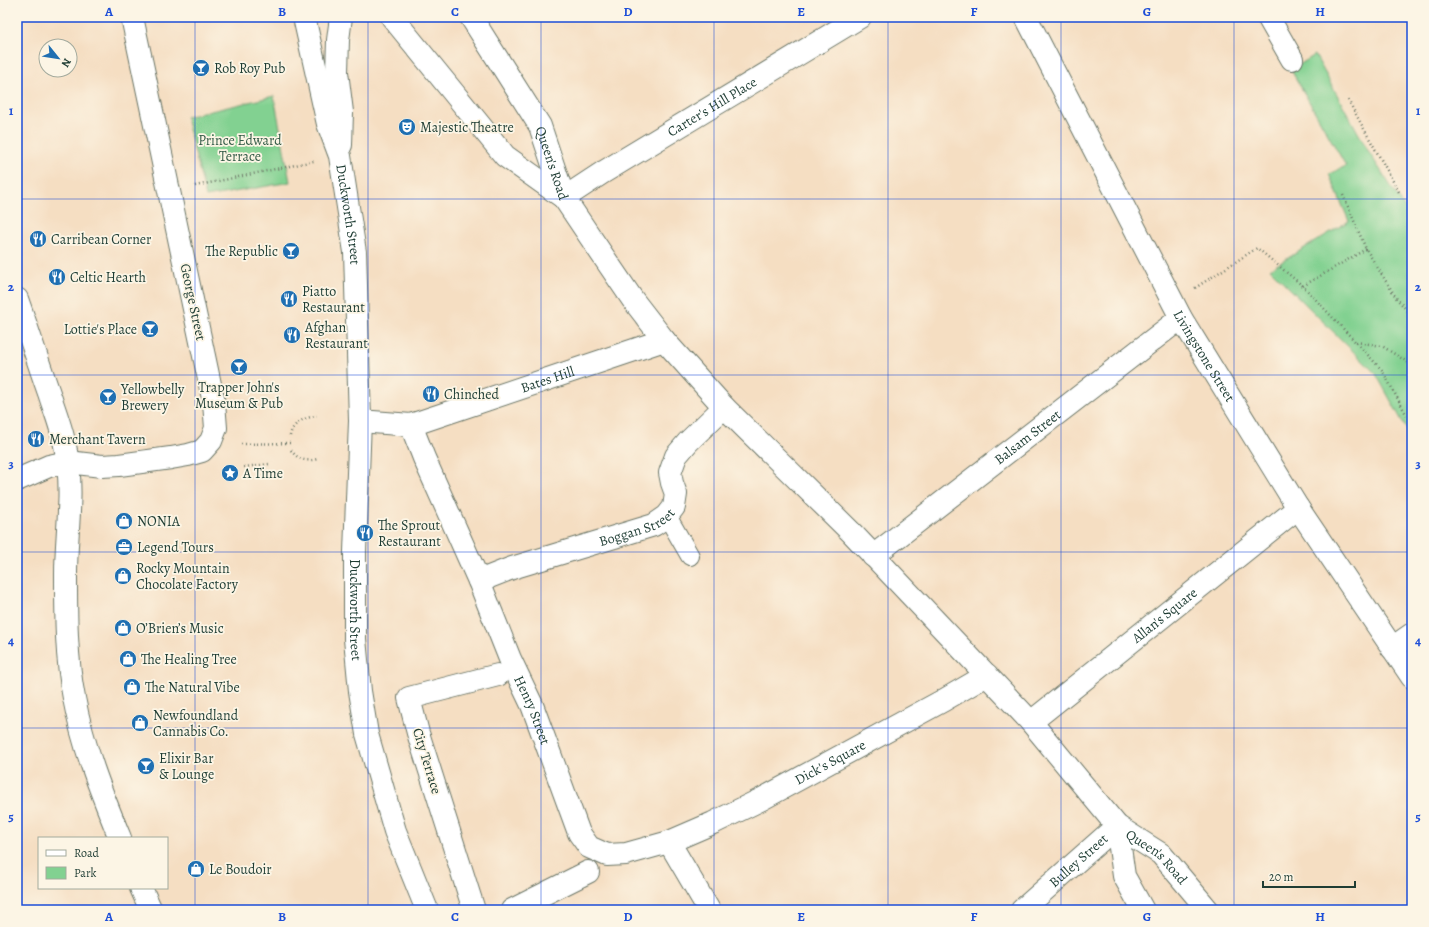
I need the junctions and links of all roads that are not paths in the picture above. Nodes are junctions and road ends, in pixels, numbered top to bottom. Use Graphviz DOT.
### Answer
graph roads {
  1 [pos="132,17"];
  2 [pos="304,17"];
  3 [pos="341,17"];
  4 [pos="392,17"];
  5 [pos="471,17"];
  6 [pos="860,17"];
  7 [pos="1026,17"];
  8 [pos="1268,17"];
  9 [pos="1292,60"];
  10 [pos="340,156"];
  11 [pos="564,198"];
  12 [pos="17,299"];
  13 [pos="1181,318"];
  14 [pos="664,340"];
  15 [pos="724,407"];
  16 [pos="360,421"];
  17 [pos="410,425"];
  18 [pos="68,462"];
  19 [pos="17,480"];
  20 [pos="1298,508"];
  21 [pos="667,516"];
  22 [pos="690,556"];
  23 [pos="873,556"];
  24 [pos="479,581"];
  25 [pos="1412,634"];
  26 [pos="1392,648"];
  27 [pos="498,675"];
  28 [pos="987,675"];
  29 [pos="1412,677"];
  30 [pos="1031,722"];
  31 [pos="1117,826"];
  32 [pos="120,837"];
  33 [pos="669,842"];
  34 [pos="588,872"];
  35 [pos="141,889"];
  36 [pos="151,910"];
  37 [pos="427,910"];
  38 [pos="474,910"];
  39 [pos="512,910"];
  40 [pos="709,910"];
  41 [pos="1022,910"];
  42 [pos="1143,910"];
  43 [pos="1208,910"];
  1 -- 18 [label="street, George Street"];
  2 -- 10 [label="street, Duckworth Street"];
  3 -- 10 [label="street, Duckworth Street"];
  4 -- 11 [label="street, Queen's Road"];
  5 -- 11 [label="street, Queen's Road"];
  6 -- 11 [label="street, Carter's Hill Place"];
  7 -- 13 [label="street, Livingstone Street"];
  8 -- 9 [label="street"];
  10 -- 16 [label="street, Duckworth Street"];
  11 -- 14 [label="street"];
  12 -- 18 [label="street"];
  13 -- 20 [label="street, Livingstone Street"];
  13 -- 23 [label="street, Balsam Street"];
  14 -- 15 [label="street"];
  14 -- 17 [label="street, Bates Hill"];
  15 -- 21 [label="street, Boggan Street"];
  15 -- 23 [label="street"];
  16 -- 17 [label="street, Bates Hill"];
  16 -- 37 [label="street, Duckworth Street"];
  17 -- 24 [label="street, Henry Street"];
  18 -- 19 [label="street, George Street"];
  18 -- 32 [label="street"];
  20 -- 26 [label="street, Livingstone Street"];
  20 -- 30 [label="street, Allan's Square"];
  21 -- 22 [label="lane"];
  21 -- 24 [label="street, Boggan Street"];
  23 -- 28 [label="street"];
  24 -- 33 [label="street, Henry Street"];
  25 -- 26 [label="street"];
  26 -- 29 [label="street, Livingstone Street"];
  27 -- 38 [label="street, City Terrace"];
  28 -- 30 [label="street"];
  28 -- 33 [label="street, Dick's Square"];
  30 -- 31 [label="street"];
  31 -- 41 [label="street, Bulley Street"];
  31 -- 42 [label="street"];
  31 -- 43 [label="street, Queen's Road"];
  33 -- 40 [label="street"];
  34 -- 39 [label="street"];
  35 -- 36 [label="street"];
}
